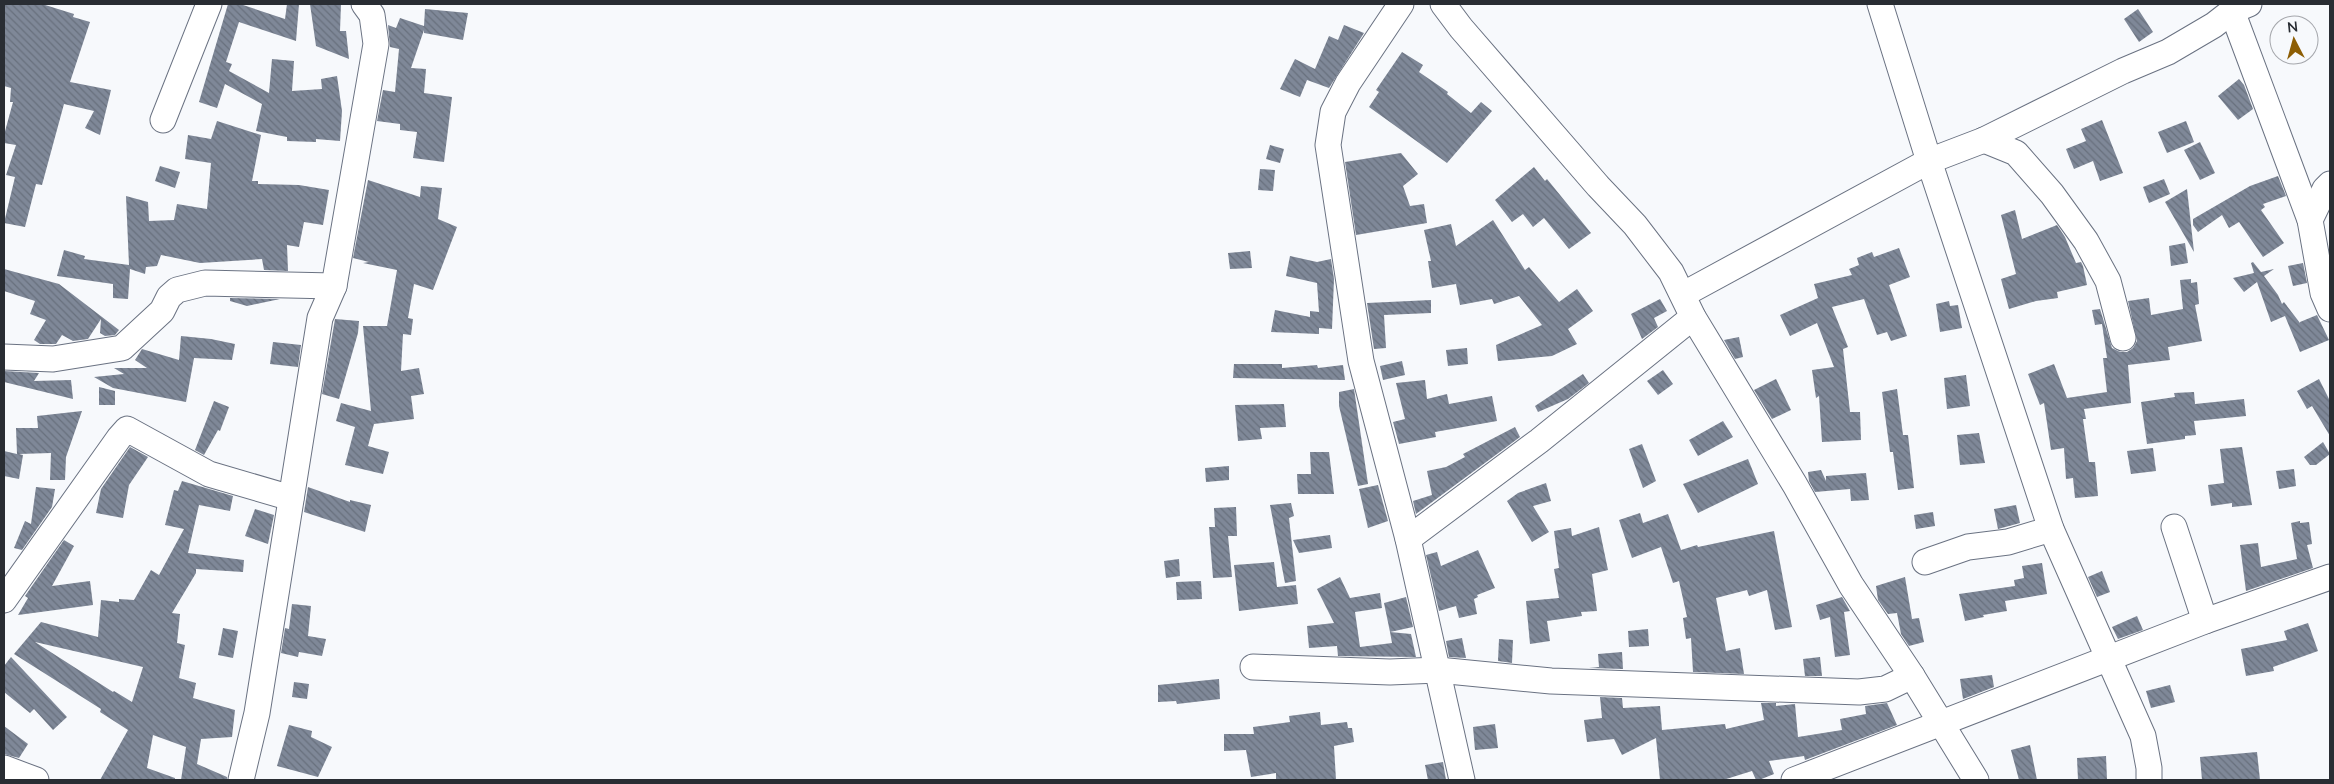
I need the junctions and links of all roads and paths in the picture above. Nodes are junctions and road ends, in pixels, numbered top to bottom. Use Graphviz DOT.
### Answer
graph roads {
  1 [pos="209,4"];
  2 [pos="364,4"];
  3 [pos="1401,4"];
  4 [pos="1443,4"];
  5 [pos="1880,4"];
  6 [pos="2240,7"];
  7 [pos="163,120"];
  8 [pos="1984,140"];
  9 [pos="1929,161"];
  10 [pos="2330,184"];
  11 [pos="2310,220"];
  12 [pos="334,286"];
  13 [pos="1684,294"];
  14 [pos="2330,310"];
  15 [pos="1694,317"];
  16 [pos="2124,338"];
  17 [pos="4,358"];
  18 [pos="291,498"];
  19 [pos="2174,527"];
  20 [pos="2051,529"];
  21 [pos="1408,539"];
  22 [pos="1925,562"];
  23 [pos="2330,577"];
  24 [pos="4,600"];
  25 [pos="2205,621"];
  26 [pos="2109,659"];
  27 [pos="1253,667"];
  28 [pos="1438,670"];
  29 [pos="1912,676"];
  30 [pos="1940,723"];
  31 [pos="4,768"];
  32 [pos="36,780"];
  33 [pos="241,780"];
  34 [pos="1462,780"];
  35 [pos="1794,780"];
  36 [pos="1976,780"];
  37 [pos="2149,780"];
  1 -- 7 [label="street"];
  2 -- 12 [label="street"];
  3 -- 21 [label="street"];
  4 -- 13 [label="street"];
  5 -- 9 [label="street"];
  6 -- 8 [label="street"];
  6 -- 11 [label="street"];
  8 -- 9 [label="street"];
  8 -- 16 [label="street"];
  9 -- 13 [label="street"];
  9 -- 20 [label="street"];
  10 -- 11 [label="street"];
  11 -- 14 [label="street"];
  12 -- 17 [label="street"];
  12 -- 18 [label="street"];
  13 -- 15 [label="street"];
  15 -- 21 [label="street"];
  15 -- 29 [label="street"];
  18 -- 24 [label="street"];
  18 -- 33 [label="street"];
  19 -- 25 [label="street"];
  20 -- 22 [label="street"];
  20 -- 26 [label="street"];
  21 -- 28 [label="street"];
  23 -- 25 [label="street"];
  25 -- 26 [label="street"];
  26 -- 30 [label="street"];
  26 -- 37 [label="street"];
  27 -- 28 [label="street"];
  28 -- 29 [label="street"];
  28 -- 34 [label="street"];
  29 -- 30 [label="street"];
  30 -- 35 [label="street"];
  30 -- 36 [label="street"];
  31 -- 32 [label="street"];
}
